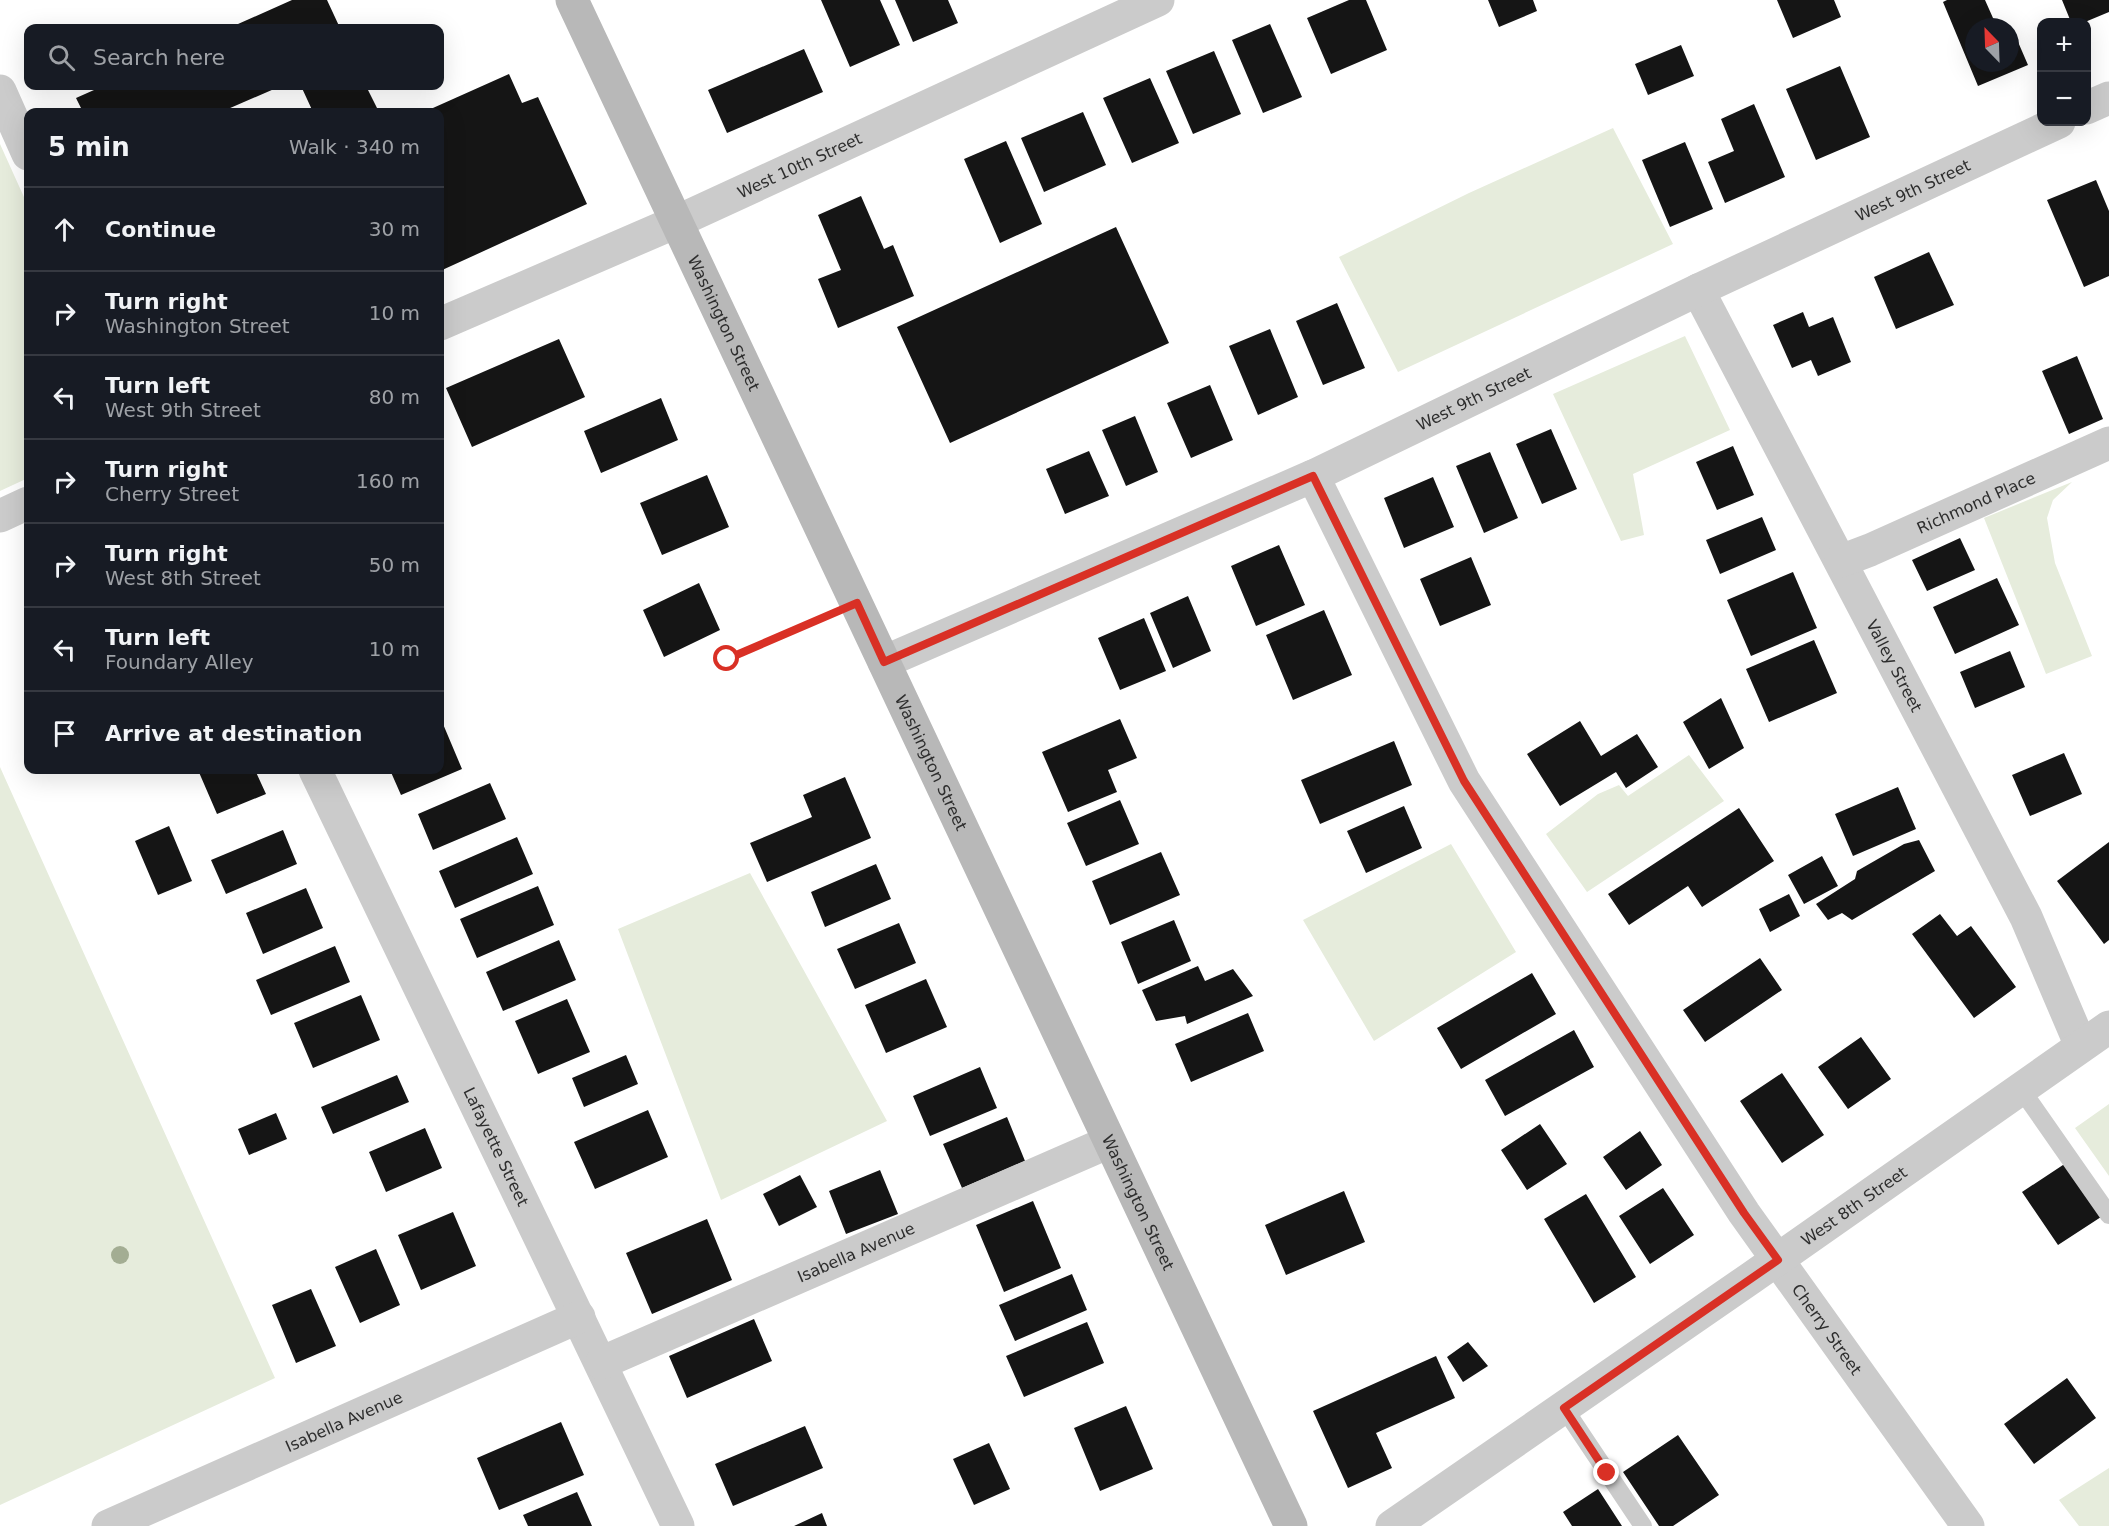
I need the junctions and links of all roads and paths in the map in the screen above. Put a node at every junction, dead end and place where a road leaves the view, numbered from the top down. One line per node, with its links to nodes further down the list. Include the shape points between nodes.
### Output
1 (572, 0): 8 (main road, Washington Street)
2 (1158, 0): 8 (street, West 10th Street)
3 (0, 91): 7 (street)
4 (2109, 98): 5 (street)
5 (2091, 106)
6 (2050, 126): 9 (street, West 9th Street)
7 (24, 145)
8 (676, 222): 10 (street, West 10th Street); 16 (main road, Washington Street)
9 (1698, 290): 12 (street, West 9th Street); 15 (street, Valley Street)
10 (444, 322)
11 (2109, 443): 15 (street, Richmond Place)
12 (1313, 476): 18 (street, West 9th Street); 25 (street, Cherry Street, via 1464,781)
13 (24, 505): 14 (street)
14 (0, 516)
15 (1841, 561): 21 (street, Valley Street, via 2026,917)
16 (857, 603): 17 (path); 18 (main road, Washington Street)
17 (727, 659)
18 (884, 662): 23 (main road, Washington Street)
19 (317, 774): 26 (street, Lafayette Street)
20 (2109, 1027): 21 (street, West 8th Street)
21 (2081, 1046): 22 (street, West 8th Street)
22 (2021, 1089): 24 (lane); 25 (street, West 8th Street)
23 (1109, 1142): 27 (street, Isabella Avenue); 31 (main road, Washington Street)
24 (2109, 1215)
25 (1778, 1260): 28 (street, West 8th Street); 34 (street, Cherry Street)
26 (579, 1317): 27 (street, Lafayette Street); 29 (street, Isabella Avenue)
27 (601, 1363): 30 (street, Lafayette Street)
28 (1564, 1408): 32 (street, West 8th Street); 33 (lane)
29 (108, 1526)
30 (678, 1526)
31 (1292, 1526)
32 (1392, 1526)
33 (1642, 1526)
34 (1968, 1526)

